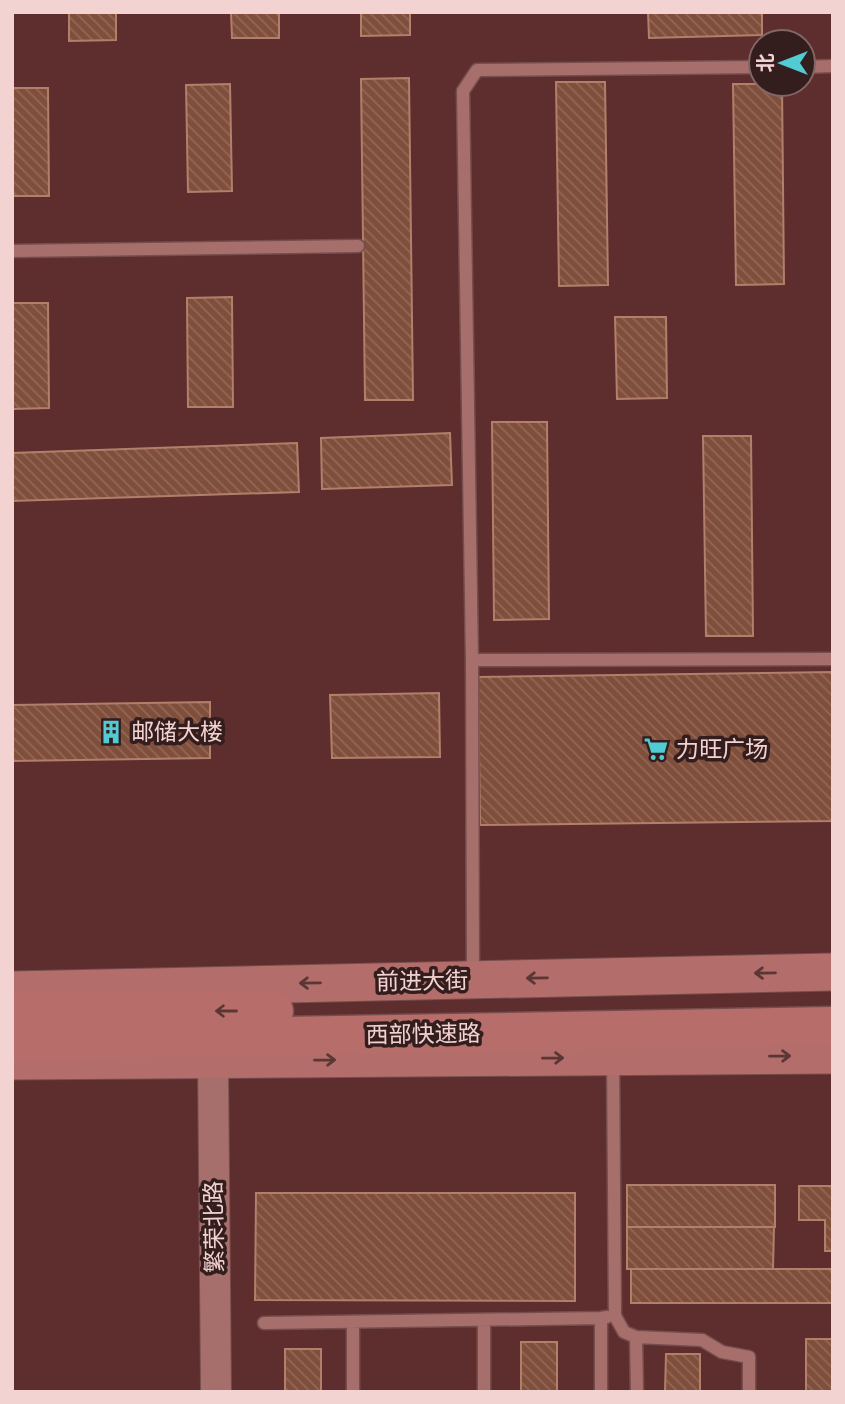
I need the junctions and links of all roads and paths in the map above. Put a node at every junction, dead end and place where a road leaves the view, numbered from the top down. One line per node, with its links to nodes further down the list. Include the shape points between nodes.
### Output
1 (747, 67): 5 (lane, via 477,70 463,91)
2 (358, 246): 3 (lane)
3 (12, 251)
4 (833, 659): 5 (lane)
5 (472, 660): 7 (lane)
6 (833, 972): 7 (main road, 前进大街, one-way to 7)
7 (473, 980): 8 (main road, 前进大街, one-way to 8)
8 (12, 990)
9 (833, 1006): 10 (highway, 西部快速路, one-way to 10, via 629,1013)
10 (12, 1010)
11 (833, 1026): 12 (highway, 西部快速路)
12 (12, 1041)
13 (833, 1055): 14 (main road, one-way to 13)
14 (613, 1057): 16 (main road, one-way to 14); 17 (lane)
15 (12, 1061): 16 (main road)
16 (213, 1062): 23 (street, 繁荣北路)
17 (615, 1315): 18 (lane); 22 (lane, via 624,1332)
18 (601, 1318): 19 (lane); 26 (lane)
19 (484, 1320): 21 (lane); 25 (lane)
20 (264, 1322): 21 (lane)
21 (353, 1322): 24 (lane)
22 (636, 1337): 27 (lane); 28 (lane, via 702,1340 722,1352 749,1357)
23 (216, 1392)
24 (353, 1392)
25 (484, 1392)
26 (601, 1392)
27 (637, 1392)
28 (749, 1392)

